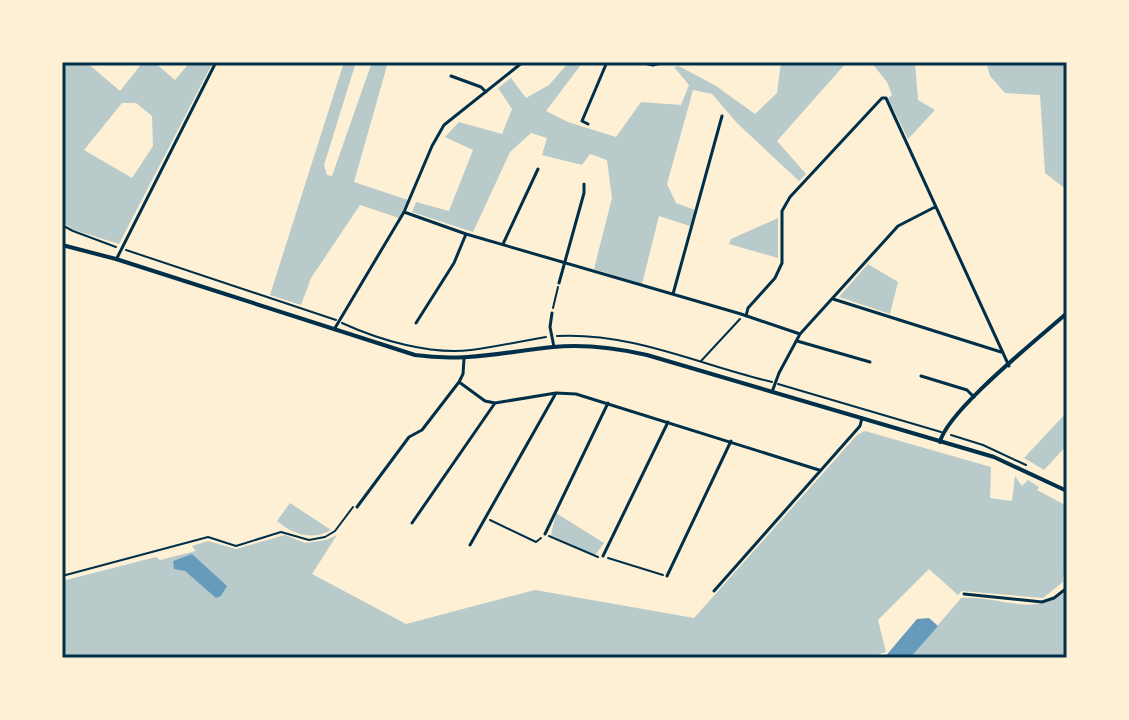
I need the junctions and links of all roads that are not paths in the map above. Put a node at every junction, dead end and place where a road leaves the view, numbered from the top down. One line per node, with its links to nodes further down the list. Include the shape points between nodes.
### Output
1 (216, 62): 17 (street)
2 (523, 62): 7 (street)
3 (607, 62): 9 (street, via 582,121)
4 (639, 62): 5 (street)
5 (666, 62)
6 (451, 76): 7 (street)
7 (486, 92): 13 (street, via 444,125)
8 (722, 116): 20 (street)
9 (588, 124)
10 (538, 169): 15 (street)
11 (584, 184): 18 (street)
12 (935, 207): 21 (street, via 898,226); 24 (street, via 882,98 790,197 782,211 782,263); 30 (street)
13 (404, 212): 14 (street); 26 (street)
14 (466, 234): 15 (street); 25 (street)
15 (503, 244): 18 (street)
16 (62, 245): 17 (street)
17 (116, 259): 26 (street)
18 (564, 262): 19 (street); 20 (street)
19 (559, 283)
20 (673, 294): 24 (street)
21 (833, 299): 27 (street); 30 (street)
22 (552, 313): 29 (street)
23 (1067, 313): 33 (street)
24 (744, 315): 27 (street)
25 (416, 323)
26 (335, 330): 31 (street, via 415,355)
27 (800, 334): 28 (street)
28 (797, 341): 32 (street); 36 (street)
29 (554, 347): 31 (street); 36 (street, via 609,348)
30 (1001, 352): 33 (street)
31 (464, 359): 35 (street)
32 (870, 362)
33 (1009, 366): 38 (street)
34 (921, 376): 38 (street)
35 (459, 382): 39 (street); 47 (street)
36 (772, 392): 41 (street)
37 (556, 393): 39 (street); 40 (street); 50 (street)
38 (974, 397): 44 (street, via 957,412)
39 (495, 403): 48 (street)
40 (608, 403): 42 (street); 49 (street)
41 (862, 418): 44 (street); 45 (street)
42 (668, 422): 43 (street); 51 (street)
43 (731, 441): 45 (street); 52 (street)
44 (940, 442): 46 (street, via 1013,465)
45 (819, 470): 54 (street)
46 (1067, 491)
47 (357, 507)
48 (412, 523)
49 (545, 534)
50 (470, 545)
51 (603, 556)
52 (667, 576)
53 (1067, 588): 55 (street, via 1042,602)
54 (714, 591)
55 (964, 594)

